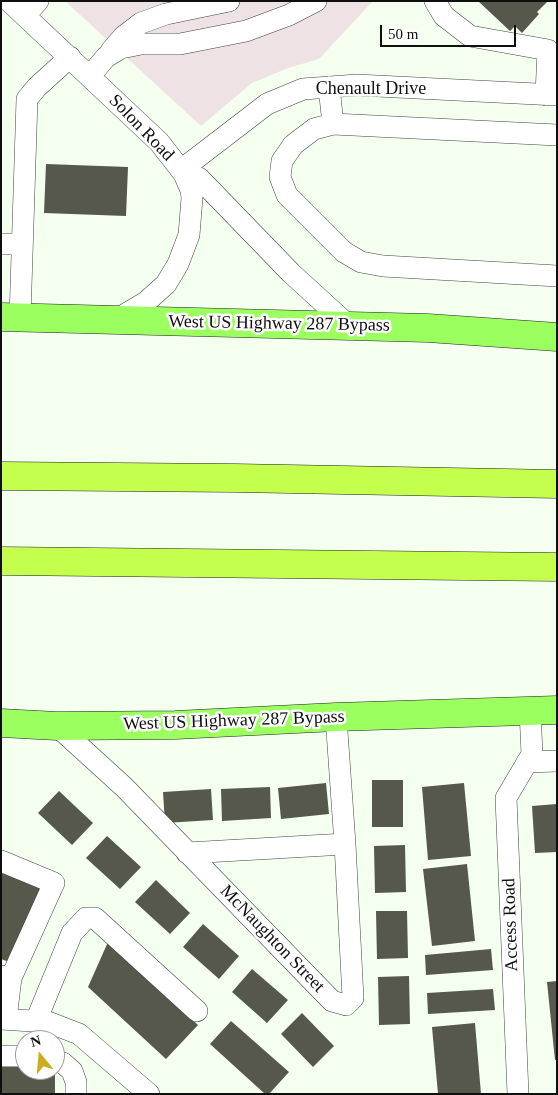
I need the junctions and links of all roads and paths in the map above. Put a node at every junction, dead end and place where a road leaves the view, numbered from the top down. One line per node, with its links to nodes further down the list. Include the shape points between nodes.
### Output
1 (9, 1): 5 (street, Solon Road)
2 (229, 1): 8 (street, via 174,12 140,23)
3 (316, 1): 8 (street, via 246,31 180,44 141,44 121,48)
4 (435, 1): 6 (street, via 444,16 470,36)
5 (32, 8): 7 (street, Solon Road)
6 (552, 48): 11 (street)
7 (70, 57): 9 (street, Solon Road); 15 (street, via 26,99)
8 (106, 57): 9 (street)
9 (90, 76): 14 (street, Solon Road, via 159,142)
10 (330, 87): 11 (street, Chenault Drive, via 357,85); 12 (street); 14 (street, Chenault Drive, via 303,89 267,104)
11 (551, 95)
12 (333, 124): 13 (street); 16 (street, via 314,129 293,145 282,161 280,177 287,194 344,252 361,262 383,266)
13 (557, 135)
14 (180, 170): 18 (street, Solon Road, via 192,198 188,235 178,264 166,284 146,302); 19 (street, via 199,178 291,273)
15 (11, 244): 17 (street)
16 (557, 276)
17 (11, 318): 18 (main road, West US Highway 287 Bypass)
18 (114, 321): 19 (main road, West US Highway 287 Bypass)
19 (349, 326): 20 (main road, West US Highway 287 Bypass)
20 (557, 336)
21 (1, 476): 22 (highway)
22 (557, 484)
23 (1, 561): 24 (highway)
24 (557, 567)
25 (557, 710): 26 (main road, West US Highway 287 Bypass)
26 (530, 711): 27 (main road, West US Highway 287 Bypass); 30 (street, Access Road, via 532,754)
27 (336, 717): 29 (main road, West US Highway 287 Bypass, via 175,725); 32 (street, McNaughton Street)
28 (1, 723): 29 (main road, West US Highway 287 Bypass)
29 (57, 726): 33 (street, McNaughton Street, via 124,786)
30 (527, 762): 31 (street); 44 (street, Access Road, via 506,798)
31 (557, 762)
32 (345, 844): 33 (street); 33 (street, McNaughton Street, via 353,998 346,1005 332,1001)
33 (188, 853)
34 (1, 861): 35 (street, via 54,883)
35 (6, 977): 37 (street)
36 (196, 1010): 38 (street, via 95,918 86,918 72,933)
37 (4, 1019): 38 (street)
38 (36, 1021): 43 (street, via 48,1022 79,1034)
39 (1, 1056): 40 (street)
40 (15, 1056)
41 (65, 1065): 42 (street, via 72,1071)
42 (76, 1094)
43 (149, 1094)
44 (518, 1094)

